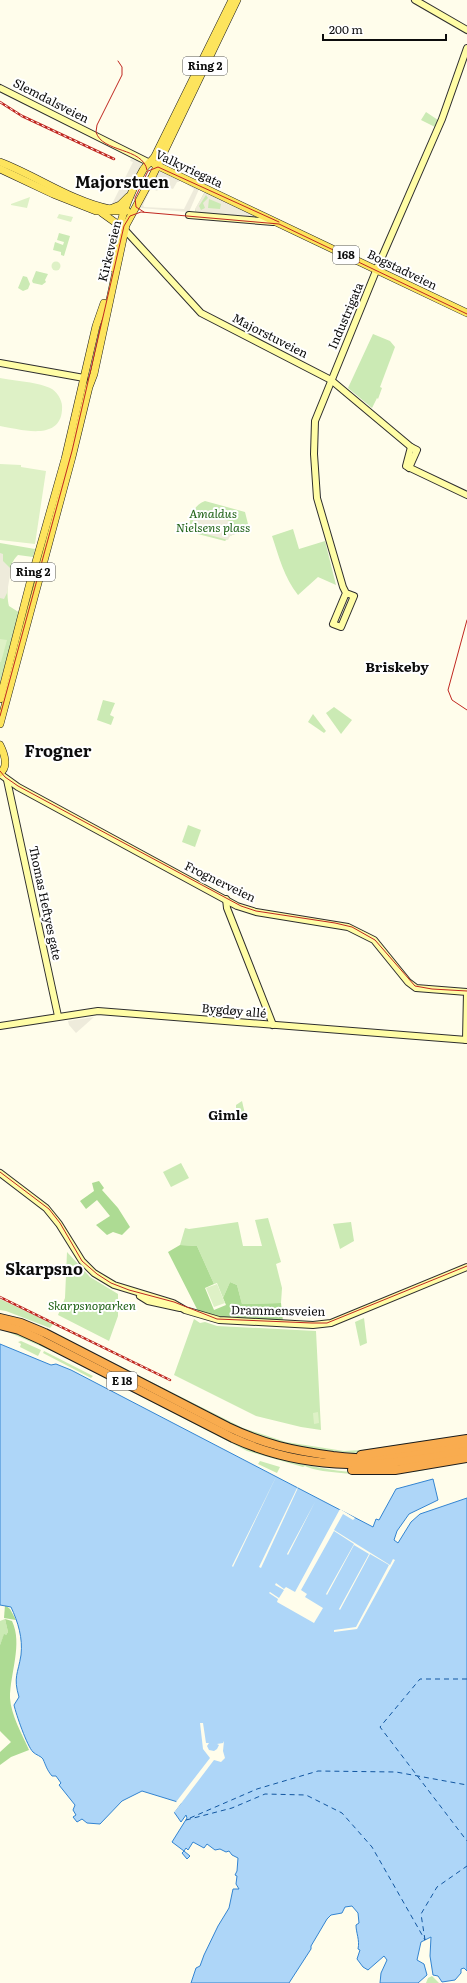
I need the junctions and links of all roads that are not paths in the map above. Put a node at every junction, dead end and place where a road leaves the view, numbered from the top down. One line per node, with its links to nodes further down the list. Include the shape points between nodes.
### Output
1 (232, 0): 9 (main road, Kirkeveien / Ring 2, via 155,156)
2 (237, 0): 9 (main road, Kirkeveien / Ring 2)
3 (415, 0): 4 (street)
4 (466, 30)
5 (467, 48): 19 (street, Industrigata, via 444,116)
6 (0, 88): 7 (street, Slemdalsveien)
7 (92, 135): 9 (street, Valkyriegata)
8 (0, 162): 12 (main road, via 55,188)
9 (154, 164): 11 (main road, Kirkeveien / Ring 2, via 144,169); 14 (main road, Kirkeveien / Ring 2); 17 (main road, Valkyriegata / 168)
10 (0, 170): 15 (main road)
11 (131, 193): 12 (main road); 13 (main road, Ring 2)
12 (113, 210): 13 (main road); 15 (main road)
13 (124, 211): 14 (main road); 18 (main road, Kirkeveien / Ring 2)
14 (134, 211): 18 (main road, Kirkeveien / Ring 2)
15 (100, 212): 18 (main road, Majorstuveien)
16 (189, 215): 17 (street, Bogstadveien)
17 (276, 222): 19 (main road, Bogstadveien / 168)
18 (122, 227): 22 (main road, Kirkeveien / Ring 2); 23 (street, Majorstuveien, via 201,313); 27 (main road, Kirkeveien / Ring 2, via 94,374)
19 (377, 270): 20 (main road, Bogstadveien / 168); 23 (street, Industrigata)
20 (467, 313)
21 (0, 363): 22 (street)
22 (84, 378): 26 (main road, Ring 2, via 65,459)
23 (331, 380): 24 (street, Majorstuveien, via 414,448 406,466); 25 (street, Industrigata, via 315,421 316,492)
24 (467, 495)
25 (346, 593): 25 (street, via 354,596 341,627 333,624)
26 (0, 699)
27 (0, 724)
28 (0, 744): 29 (main road, via 4,755)
29 (1, 772): 30 (street)
30 (9, 782): 31 (street, Frognerveien); 33 (street, Thomas Heftyes gate)
31 (226, 900): 32 (street, Frognerveien, via 250,910 348,926 376,942 408,982 416,988); 34 (street)
32 (467, 992): 36 (street)
33 (58, 1016): 34 (street, Bygdøy allé, via 98,1011); 35 (street, Bygdøy allé)
34 (273, 1025): 36 (street, Bygdøy allé)
35 (0, 1026)
36 (466, 1040)
37 (0, 1173): 38 (street, Drammensveien, via 51,1213 77,1256 87,1268 107,1282 148,1301 219,1320 326,1324 336,1322)
38 (465, 1270)
39 (0, 1318): 41 (highway, E 18, via 45,1333 252,1438 279,1448 350,1458 387,1458)
40 (0, 1325): 41 (highway, E 18, via 41,1340 242,1442 278,1455 315,1461 331,1468 381,1471 419,1467)
41 (466, 1448)

